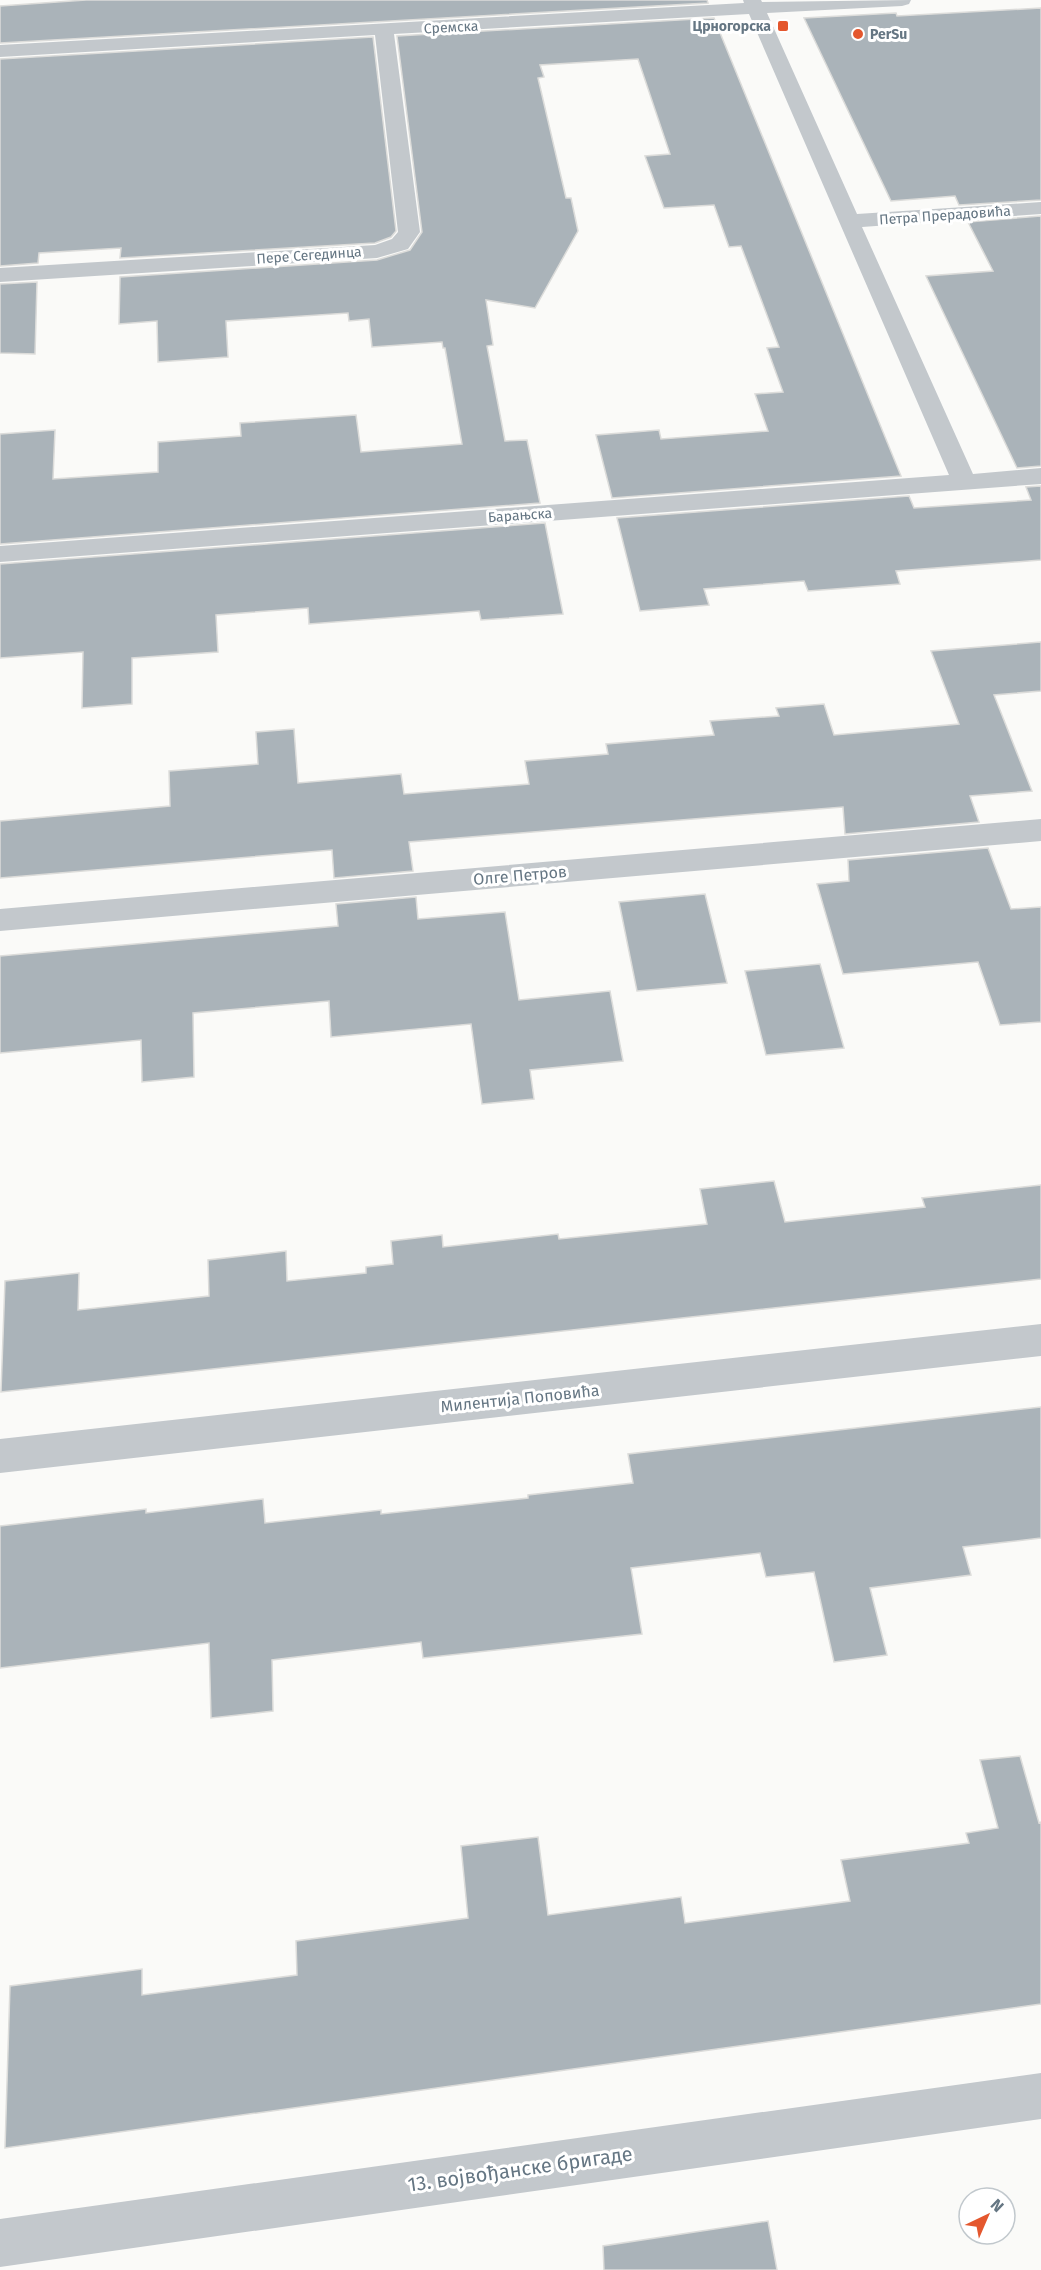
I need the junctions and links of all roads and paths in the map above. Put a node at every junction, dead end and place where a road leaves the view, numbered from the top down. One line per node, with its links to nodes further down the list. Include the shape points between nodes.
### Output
1 (902, 0): 2 (street, Сремска)
2 (754, 4): 3 (street, Сремска); 6 (street)
3 (384, 30): 4 (street, Сремска); 7 (street, Пере Сегединца, via 409,232 400,243 377,251)
4 (0, 51)
5 (1041, 208): 6 (street, Петра Прерадовића)
6 (850, 221): 9 (street)
7 (0, 275)
8 (1041, 476): 9 (street, Барањска)
9 (964, 482): 10 (street, Барањска)
10 (0, 554)
11 (1041, 830): 12 (street, Олге Петров)
12 (0, 920)
13 (1041, 1340): 14 (street, Милентија Поповића)
14 (0, 1456)
15 (1041, 2096): 16 (street, 13. војвођанске бригаде)
16 (0, 2243)

